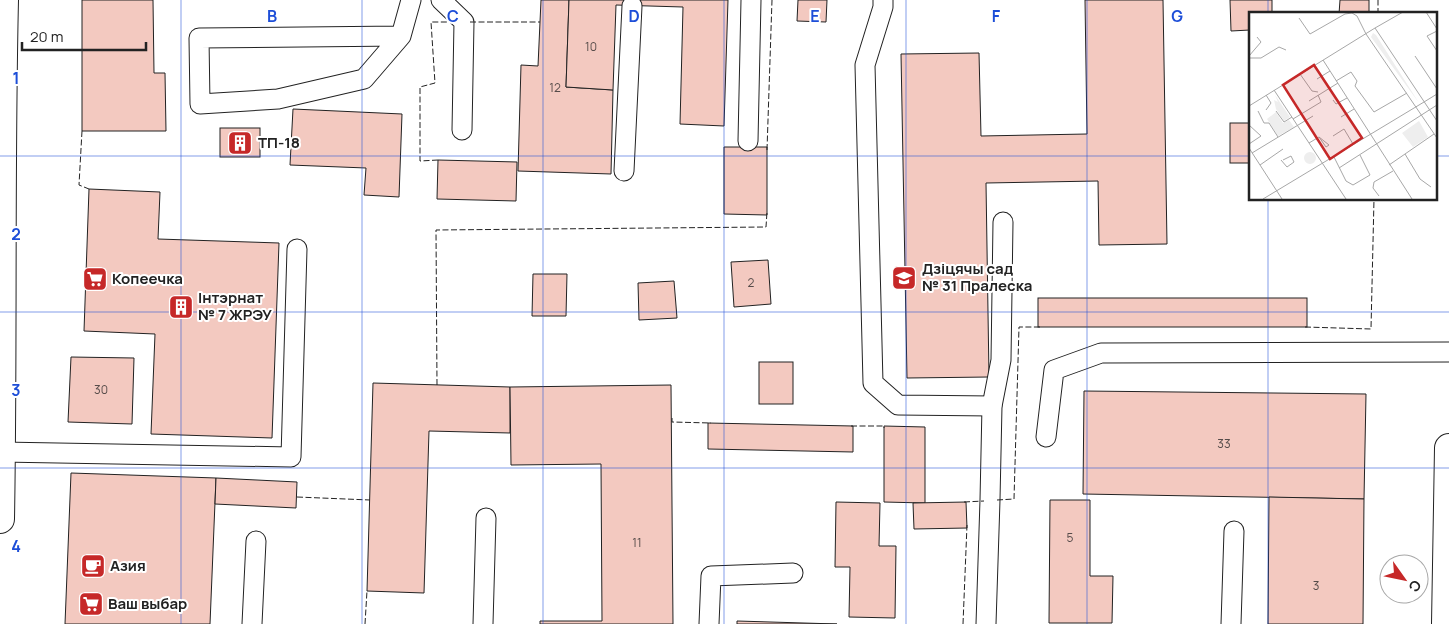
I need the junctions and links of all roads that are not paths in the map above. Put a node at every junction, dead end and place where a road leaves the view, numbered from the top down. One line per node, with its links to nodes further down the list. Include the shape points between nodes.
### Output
1 (4, 0): 8 (main road)
2 (411, 0): 7 (lane)
3 (441, 0): 9 (lane, via 464,22)
4 (751, 0): 10 (lane)
5 (883, 0): 15 (lane, via 865,66 873,383 898,405)
6 (632, 6): 11 (lane)
7 (401, 36): 7 (lane, via 199,38 200,104 278,99 364,79)
8 (1, 66): 18 (main road)
9 (462, 130)
10 (748, 141)
11 (624, 171)
12 (1003, 222): 15 (lane, via 1001,360)
13 (297, 249): 18 (lane, via 291,457)
14 (1449, 352): 16 (lane, via 1101,353 1054,370)
15 (992, 406): 27 (lane)
16 (1046, 437)
17 (1449, 448): 29 (main road)
18 (1, 452): 20 (main road)
19 (486, 518): 25 (lane)
20 (0, 519)
21 (1234, 531): 28 (lane)
22 (256, 541): 24 (lane)
23 (793, 573): 26 (lane, via 712,576)
24 (252, 624)
25 (483, 624)
26 (709, 624)
27 (986, 624)
28 (1231, 624)
29 (1446, 624)

